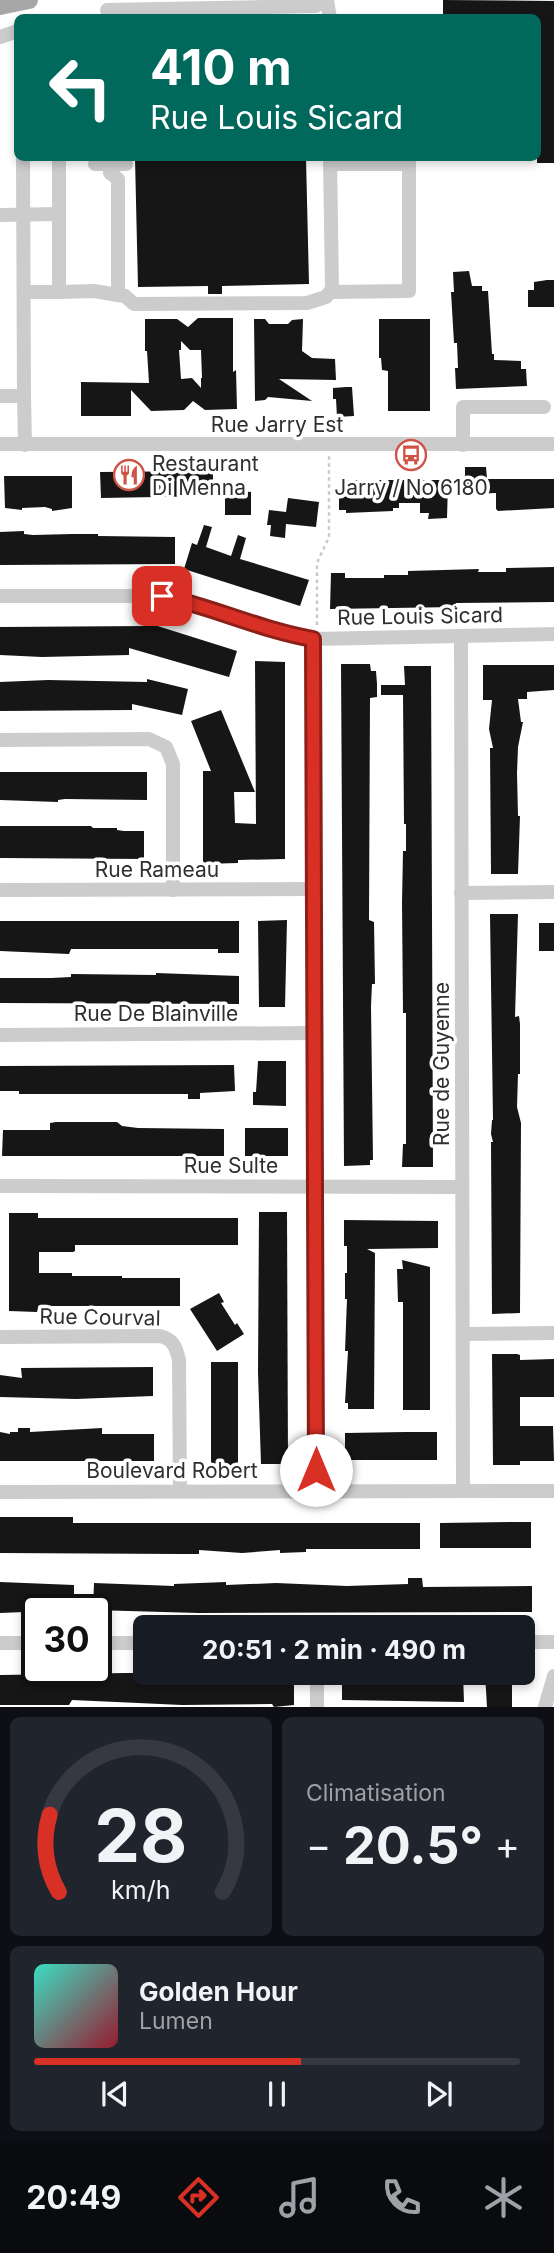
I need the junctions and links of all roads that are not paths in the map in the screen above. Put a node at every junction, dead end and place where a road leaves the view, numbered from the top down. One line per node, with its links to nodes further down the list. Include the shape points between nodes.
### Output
1 (29, 0): 3 (main road)
2 (327, 0): 4 (street, via 315,6)
3 (0, 6)
4 (107, 9)
5 (23, 161): 12 (street)
6 (58, 161): 10 (street)
7 (330, 161): 15 (street)
8 (409, 161): 15 (street, via 409,291)
9 (110, 162): 16 (street, via 110,173 118,179)
10 (59, 214): 12 (street); 14 (street)
11 (0, 215): 12 (street)
12 (24, 215): 13 (street)
13 (24, 292): 14 (street); 18 (street)
14 (59, 292): 16 (street)
15 (331, 292): 16 (street, via 317,302 279,303 134,304)
16 (118, 295)
17 (0, 396): 18 (street)
18 (24, 396): 22 (street)
19 (544, 407): 23 (street, via 463,407)
20 (0, 444): 22 (street, Rue Jarry Est)
21 (554, 444): 23 (street, Rue Jarry Est)
22 (25, 445): 23 (street, Rue Jarry Est)
23 (463, 445)
24 (0, 596): 27 (street, Rue Louis Sicard, via 162,596)
25 (554, 634): 26 (street, Rue Louis Sicard)
26 (461, 636): 27 (street, Rue Louis Sicard); 33 (street, Rue de Guyenne)
27 (315, 639): 29 (street)
28 (0, 740): 31 (street, via 149,739 166,747 173,764)
29 (314, 889): 31 (street, Rue Rameau); 34 (street)
30 (0, 890): 31 (street, Rue Rameau)
31 (173, 890)
32 (554, 892): 33 (street)
33 (461, 893): 38 (street, Rue de Guyenne)
34 (313, 1033): 35 (street, Rue De Blainville); 37 (street)
35 (0, 1035)
36 (0, 1186): 37 (street, Rue Sulte)
37 (315, 1186): 38 (street, Rue Sulte); 42 (street)
38 (462, 1187): 40 (street, Rue de Guyenne)
39 (554, 1333): 40 (street)
40 (463, 1334): 46 (street, Rue de Guyenne)
41 (0, 1337): 45 (street, Rue Courval, via 169,1338 179,1360)
42 (315, 1491): 45 (street, Boulevard Robert); 46 (street, Boulevard Robert)
43 (554, 1491): 46 (street, Boulevard Robert)
44 (0, 1492): 45 (street, Boulevard Robert)
45 (180, 1492)
46 (463, 1492)
47 (535, 1642): 48 (street)
48 (554, 1642)
49 (0, 1643): 50 (street)
50 (21, 1643)
51 (112, 1643): 52 (street)
52 (133, 1643)
53 (554, 1676): 56 (street)
54 (317, 1685): 55 (street)
55 (317, 1707)
56 (545, 1707)

